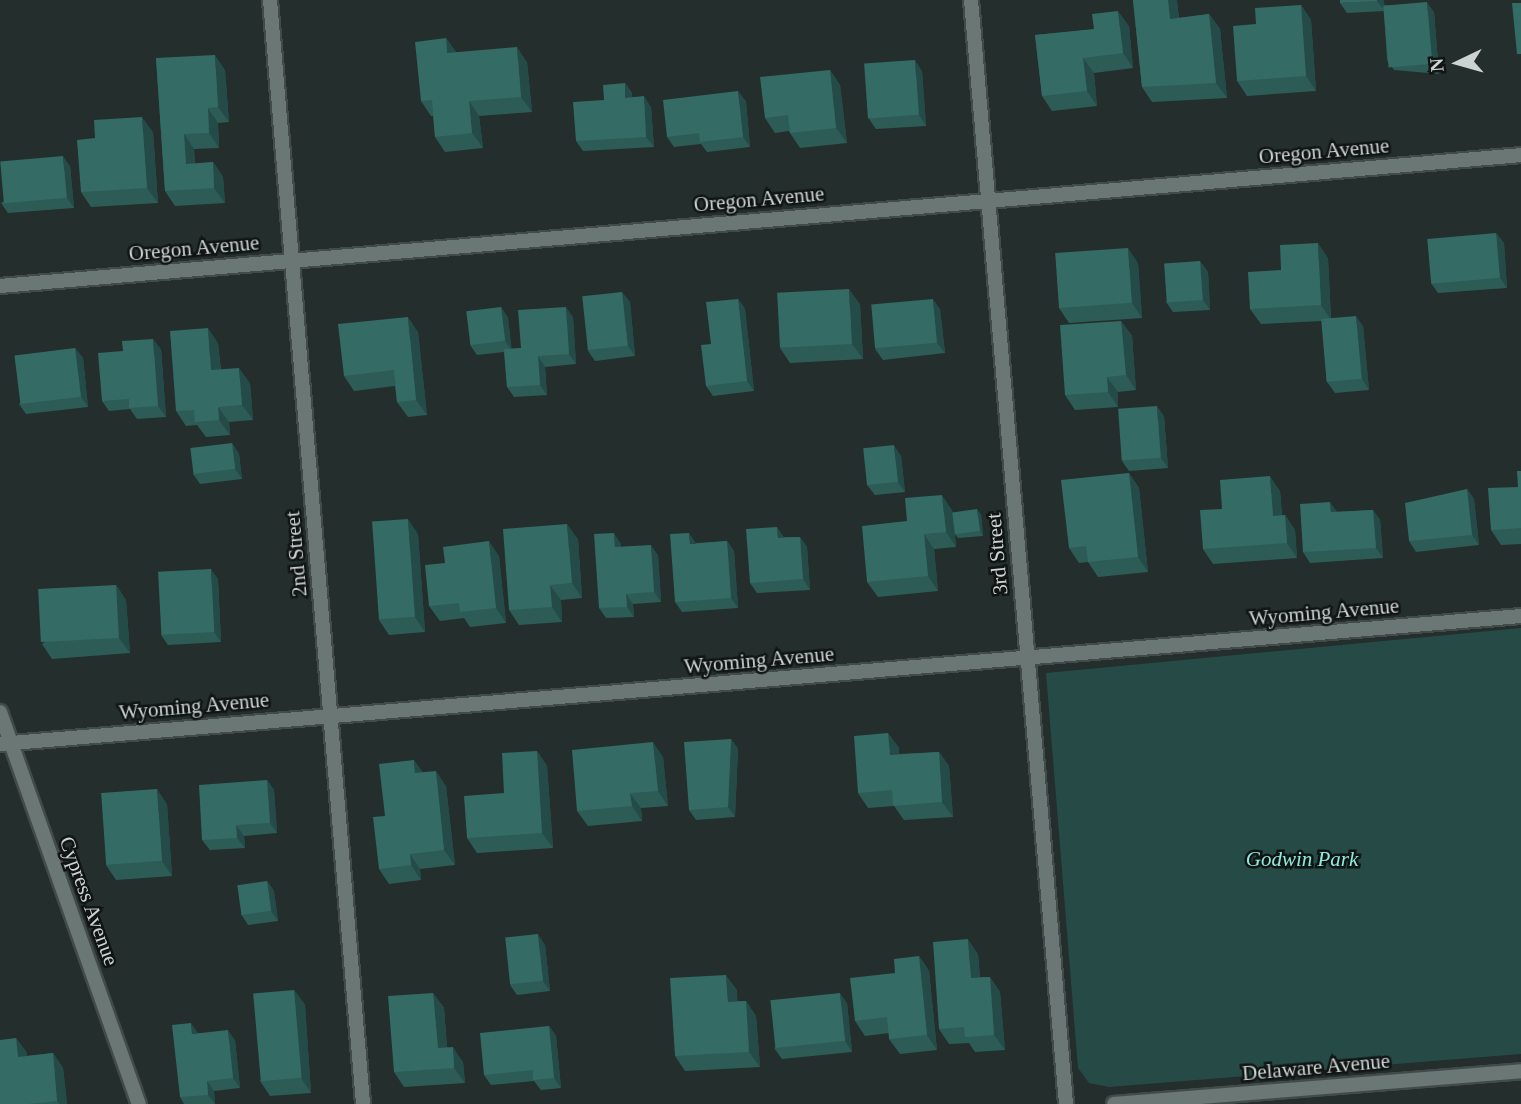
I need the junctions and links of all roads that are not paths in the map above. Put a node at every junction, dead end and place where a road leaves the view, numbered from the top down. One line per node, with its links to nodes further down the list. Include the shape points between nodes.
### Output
1 (270, 0): 5 (street, 2nd Street)
2 (971, 0): 4 (street, 3rd Street)
3 (1521, 155): 4 (street, Oregon Avenue)
4 (987, 201): 5 (street, Oregon Avenue); 8 (street, 3rd Street)
5 (292, 260): 6 (street, Oregon Avenue); 10 (street, 2nd Street)
6 (0, 286)
7 (1521, 616): 8 (street, Wyoming Avenue)
8 (1027, 659): 10 (street, Wyoming Avenue); 15 (street, 3rd Street)
9 (0, 712): 11 (street, Cypress Avenue)
10 (331, 716): 11 (street, Wyoming Avenue); 14 (street, 2nd Street)
11 (6, 744): 13 (street, Cypress Avenue)
12 (1521, 1071): 16 (street, Delaware Avenue)
13 (139, 1104)
14 (363, 1104)
15 (1066, 1104)
16 (1114, 1104)

